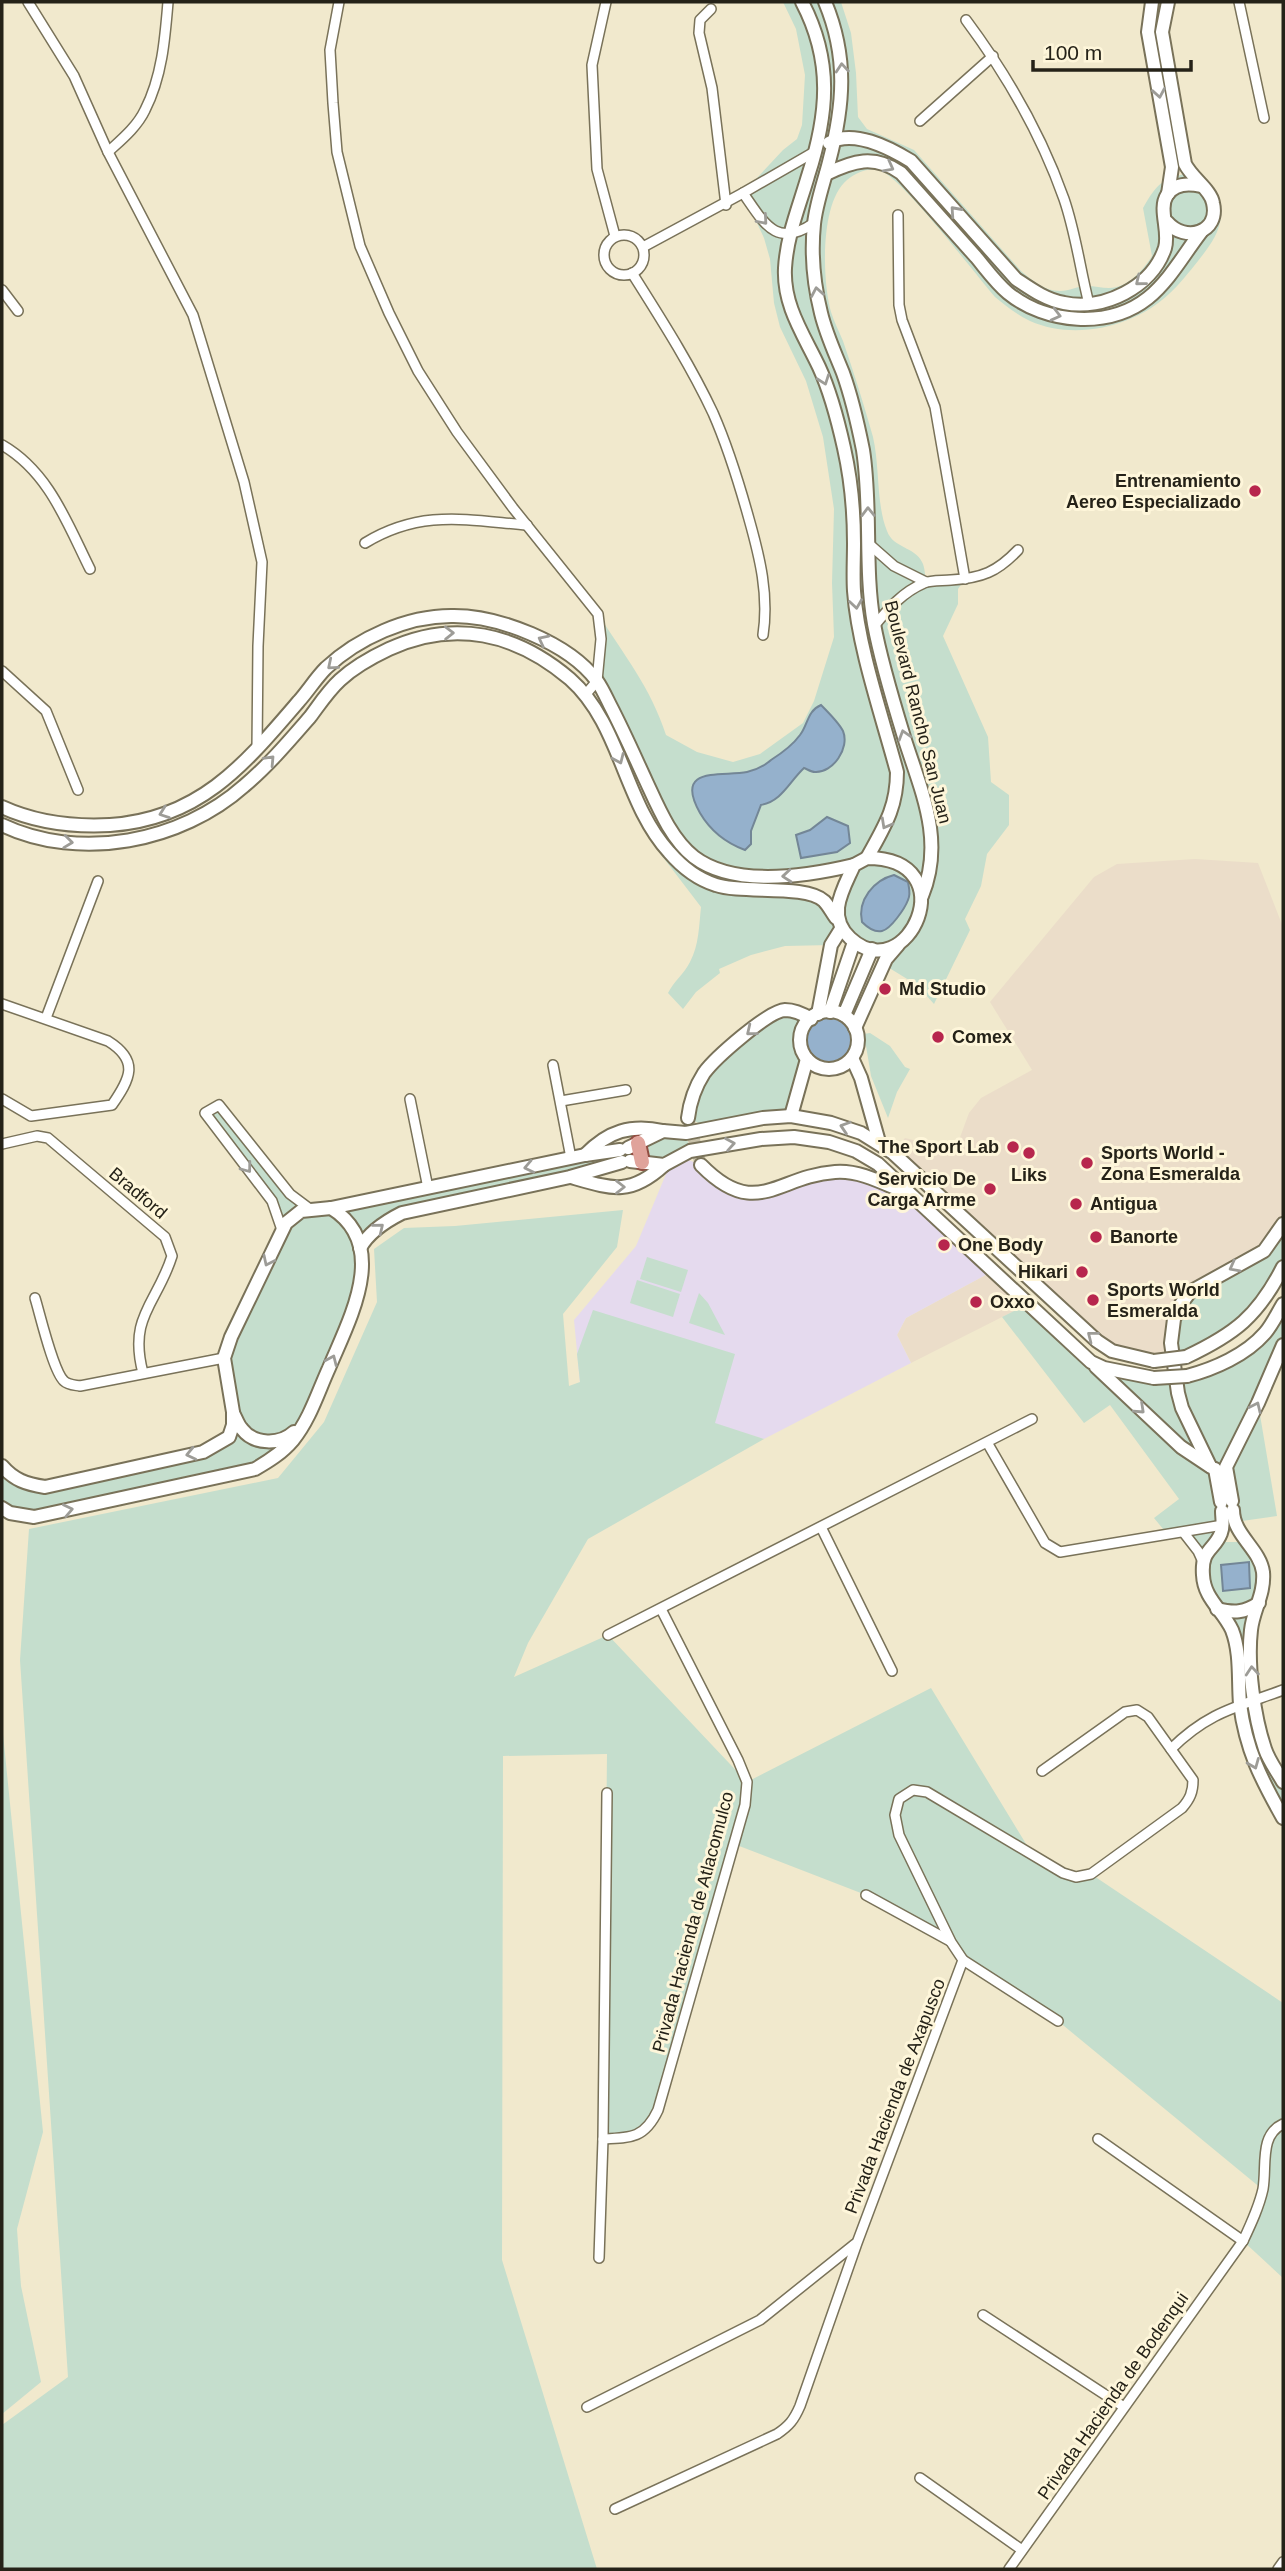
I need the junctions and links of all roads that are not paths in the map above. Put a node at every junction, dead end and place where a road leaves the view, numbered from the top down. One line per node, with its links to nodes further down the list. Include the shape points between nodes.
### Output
1 (28, 2): 18 (street, via 74,76)
2 (168, 2): 18 (street, via 164,52 145,111)
3 (339, 2): 37 (street, via 330,50 332,103 337,152 360,246 418,371)
4 (606, 2): 30 (street, via 592,65 597,169)
5 (802, 2): 17 (street, Boulevard Rancho San Juan, via 812,22 825,83)
6 (825, 2): 15 (street, Boulevard Rancho San Juan, one-way to 6, via 843,80 839,45)
7 (1152, 2): 23 (street, one-way to 23, via 1148,32 1172,167)
8 (1168, 2): 21 (street, via 1162,32 1185,164)
9 (1239, 2): 13 (street)
10 (711, 9): 24 (street, via 700,20 699,33 712,89)
11 (966, 20): 12 (street)
12 (993, 56): 14 (street); 34 (street, via 1025,110 1064,199)
13 (1264, 118)
14 (920, 121)
15 (835, 140): 16 (street, via 855,136); 17 (street); 20 (street, Boulevard Rancho San Juan)
16 (866, 140): 19 (street); 34 (street, one-way to 16, via 1064,303 1038,294 1017,279 911,161)
17 (816, 151): 22 (street); 29 (street, Boulevard Rancho San Juan)
18 (108, 152): 49 (street, via 192,315 244,482 262,562)
19 (862, 160): 20 (street); 28 (street, one-way to 28, via 877,161 901,173 1008,293 1031,308 1062,318 1119,314 1146,300)
20 (826, 174): 27 (street, Boulevard Rancho San Juan)
21 (1201, 187): 23 (street, via 1189,183); 28 (street, via 1209,194 1214,214)
22 (743, 193): 24 (street); 29 (street, one-way to 29, via 763,222 776,233)
23 (1168, 194): 26 (street, via 1164,203)
24 (726, 205): 31 (street)
25 (898, 215): 42 (street, via 899,305 935,407)
26 (1167, 222): 28 (street, via 1182,234); 34 (street, one-way to 34, via 1166,244 1158,264 1141,283 1115,298)
27 (814, 223): 29 (street); 39 (street, Boulevard Rancho San Juan, one-way to 27, via 863,449 844,375 821,315 813,257)
28 (1201, 232)
29 (789, 235): 53 (street, Boulevard Rancho San Juan, one-way to 53, via 788,298 820,369 845,450 859,629 897,772 892,813)
30 (615, 236): 31 (street, via 626,234); 32 (street, via 606,245 609,269 620,275)
31 (643, 247): 32 (street, via 643,262)
32 (632, 273): 45 (street, via 682,352 739,481 765,592)
33 (2, 290): 35 (street)
34 (1089, 304)
35 (19, 311)
36 (2, 445): 41 (street, via 37,473 53,495)
37 (527, 526): 38 (street, via 421,520); 47 (street, via 598,614)
38 (365, 543)
39 (869, 544): 43 (street, via 894,566); 44 (street, Boulevard Rancho San Juan)
40 (1018, 550): 42 (street, via 1004,566)
41 (90, 569)
42 (965, 579): 43 (street)
43 (926, 582): 44 (street, via 895,601)
44 (874, 625): 56 (street, Boulevard Rancho San Juan, one-way to 44, via 930,876 932,850 928,817)
45 (763, 635)
46 (2, 671): 50 (street, via 46,711)
47 (597, 681): 48 (street); 49 (street, one-way to 49, via 551,643 522,630 489,619 451,615 419,619 385,631 326,668); 54 (street, one-way to 47, via 768,878 724,870 694,857 657,806)
48 (586, 694): 52 (street, one-way to 48, via 76,844 104,844 175,828 211,811 245,786 340,680 370,658 433,634 470,633 522,647 547,660); 57 (street, one-way to 57, via 648,822 685,869 716,886 808,892 823,900)
49 (257, 749): 51 (street, one-way to 51, via 222,783 158,817 85,827 47,823)
50 (78, 790)
51 (2, 807)
52 (4, 828)
53 (867, 858): 54 (street); 56 (street, via 896,861 918,881)
54 (854, 865): 57 (street, via 838,904)
55 (98, 881): 64 (street)
56 (922, 896): 58 (street, Boulevard Rancho San Juan, via 916,923)
57 (839, 924): 59 (street); 62 (street, via 831,945)
58 (900, 944): 60 (street); 65 (street, Boulevard Rancho San Juan, via 886,959)
59 (853, 946): 60 (street); 62 (street, via 838,989)
60 (870, 953): 63 (street)
61 (2, 1004): 64 (street)
62 (820, 1015): 63 (street); 67 (street, via 803,1029 800,1038); 74 (street, one-way to 74, via 783,1010 769,1017 705,1071)
63 (844, 1015): 65 (street)
64 (46, 1018): 70 (street, via 121,1049 129,1062 128,1083 111,1105 32,1116)
65 (855, 1028): 66 (street, via 858,1040)
66 (852, 1058): 67 (street, via 827,1069); 77 (street)
67 (807, 1059): 73 (street)
68 (553, 1065): 72 (street)
69 (626, 1090): 72 (street)
70 (2, 1099)
71 (410, 1099): 86 (street)
72 (561, 1101): 82 (street)
73 (791, 1116): 76 (street); 77 (street, one-way to 73, via 831,1123)
74 (688, 1118)
75 (663, 1131): 76 (street); 80 (street, via 645,1127 619,1130); 81 (street)
76 (686, 1133): 79 (street)
77 (879, 1142): 93 (street, one-way to 77, bridge, via 1246,1322 1213,1345 1186,1357 1154,1361 1112,1350)
78 (2, 1144): 99 (street, Bradford, via 48,1138 165,1237 172,1256 138,1332)
79 (690, 1151): 83 (street); 87 (street, one-way to 87, via 761,1139 829,1142 878,1164)
80 (585, 1155): 81 (street); 82 (street)
81 (628, 1155): 83 (street); 85 (street)
82 (571, 1158): 86 (street, one-way to 86)
83 (664, 1165): 85 (street, one-way to 83, via 600,1186 633,1186)
84 (701, 1165): 87 (street, via 718,1182 738,1191 775,1191 836,1171 858,1174)
85 (570, 1177): 92 (street, one-way to 85, via 380,1226 402,1213)
86 (428, 1188): 88 (street)
87 (910, 1194): 98 (street)
88 (331, 1208): 89 (street); 92 (street, via 346,1217)
89 (310, 1209): 91 (street, via 292,1216); 91 (street, one-way to 91, via 290,1194 219,1105 205,1113 272,1201)
90 (1283, 1224): 105 (street, one-way to 105, via 1264,1251 1190,1292 1174,1319 1171,1343 1182,1408)
91 (282, 1231): 97 (street, one-way to 97)
92 (360, 1248): 102 (street, one-way to 92, via 357,1303 362,1278)
93 (1283, 1267)
94 (35, 1298): 99 (street, via 64,1381 80,1386)
95 (1283, 1304): 98 (street, bridge, via 1265,1333 1237,1355 1203,1372 1154,1378)
96 (1283, 1345): 105 (street, one-way to 96, via 1258,1403)
97 (224, 1358): 99 (street); 100 (street)
98 (1091, 1362): 105 (street, one-way to 105, via 1181,1447)
99 (143, 1373)
100 (233, 1412): 102 (street, via 242,1430 272,1442 287,1438); 104 (street, one-way to 104, via 229,1437 203,1452 45,1487 24,1484)
101 (1032, 1419): 103 (street)
102 (305, 1423): 106 (street, one-way to 102, via 34,1517 255,1469 278,1455)
103 (988, 1444): 108 (street); 109 (street, via 1052,1549 1060,1552)
104 (2, 1466)
105 (1217, 1467): 107 (street)
106 (2, 1508)
107 (1226, 1510): 109 (street); 110 (street); 111 (street)
108 (821, 1527): 114 (street); 117 (street)
109 (1184, 1533): 112 (street)
110 (1215, 1542): 111 (street); 112 (street)
111 (1247, 1542): 113 (street, via 1263,1570)
112 (1203, 1562): 115 (street, via 1207,1594)
113 (1260, 1602): 115 (street, via 1247,1611); 119 (street, one-way to 113, via 1250,1647)
114 (661, 1609): 116 (street); 131 (street, Privada Hacienda de Atlacomulco, via 738,1760 747,1782 745,1805 658,2110 642,2132 627,2138)
115 (1217, 1609): 120 (street, via 1236,1644)
116 (608, 1635)
117 (892, 1671)
118 (1283, 1690): 119 (street)
119 (1255, 1701): 120 (street); 123 (street, via 1265,1749)
120 (1241, 1705): 121 (street, via 1202,1722); 125 (street, one-way to 125, via 1255,1766)
121 (1171, 1749): 122 (street, Privada Hacienda de Axapusco, via 1148,1717 1137,1710 1125,1712); 127 (street, Privada Hacienda de Axapusco, via 1193,1780 1189,1800 1091,1874 1076,1877 927,1792 913,1790 899,1799 895,1815 899,1835)
122 (1042, 1771)
123 (1283, 1782)
124 (607, 1793): 131 (street)
125 (1283, 1818)
126 (866, 1895): 127 (street)
127 (951, 1942): 128 (street, Privada Hacienda de Axapusco)
128 (963, 1960): 129 (street, Privada Hacienda de Axapusco); 134 (street, Privada Hacienda de Axapusco)
129 (1058, 2021)
130 (1283, 2124): 133 (street, Privada Hacienda de Bodenqui, via 1268,2138 1263,2189)
131 (603, 2138): 135 (street)
132 (1098, 2139): 133 (street)
133 (1243, 2241): 138 (street, Privada Hacienda de Bodenqui)
134 (857, 2243): 137 (street, Privada Hacienda de Axapusco, via 760,2320); 140 (street, Privada Hacienda de Axapusco, via 800,2406 788,2427)
135 (599, 2258)
136 (984, 2315): 138 (street, Privada Hacienda de Bodenqui)
137 (587, 2407)
138 (1124, 2407): 141 (street, Privada Hacienda de Bodenqui)
139 (920, 2478): 141 (street)
140 (615, 2509)
141 (1022, 2550): 143 (street, Privada Hacienda de Bodenqui)
142 (1283, 2562): 144 (street)
143 (1009, 2569)
144 (1278, 2569)

